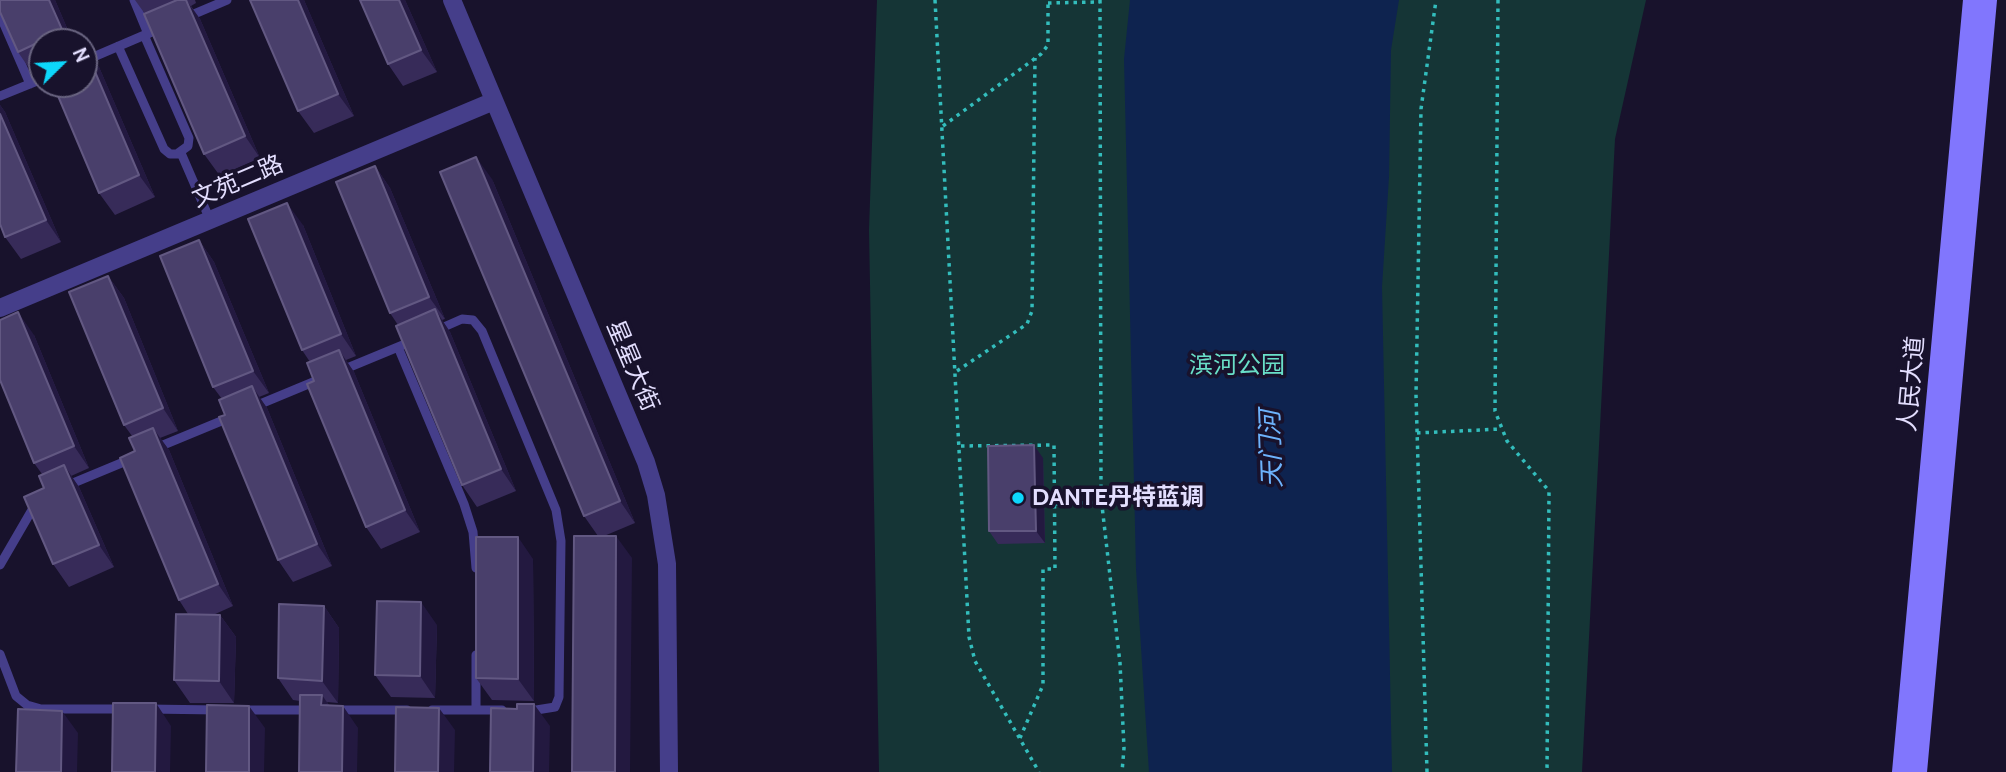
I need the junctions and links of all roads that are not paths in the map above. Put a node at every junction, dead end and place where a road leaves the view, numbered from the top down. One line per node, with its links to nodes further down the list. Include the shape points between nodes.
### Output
1 (134, 0): 9 (lane)
2 (227, 0): 7 (lane)
3 (452, 0): 15 (street, 星星大街)
4 (1972, 0): 32 (main road, 人民大道)
5 (1988, 0): 33 (main road, 人民大道)
6 (0, 15): 12 (lane)
7 (182, 19)
8 (171, 24): 9 (lane)
9 (146, 34): 10 (lane); 16 (lane, via 189,138)
10 (118, 46): 11 (lane); 16 (lane, via 164,149)
11 (98, 55)
12 (28, 79)
13 (28, 85): 14 (lane)
14 (0, 96)
15 (494, 101): 17 (street, 文苑二路); 31 (street, 星星大街, via 656,495 667,564)
16 (181, 153): 17 (lane)
17 (210, 220): 18 (street, 文苑二路)
18 (0, 308)
19 (398, 347): 20 (lane); 23 (lane, via 464,504 473,532); 29 (lane, via 462,319 473,320 482,331 556,510 561,541 559,696 555,707 542,711)
20 (56, 490)
21 (43, 495): 22 (lane)
22 (0, 565)
23 (476, 577)
24 (476, 644): 29 (lane)
25 (0, 654): 26 (lane, via 16,696 41,709)
26 (314, 710)
27 (328, 710): 28 (lane)
28 (396, 710): 29 (lane); 30 (lane)
29 (476, 710)
30 (396, 723)
31 (669, 772)
32 (1901, 772)
33 (1918, 772)

